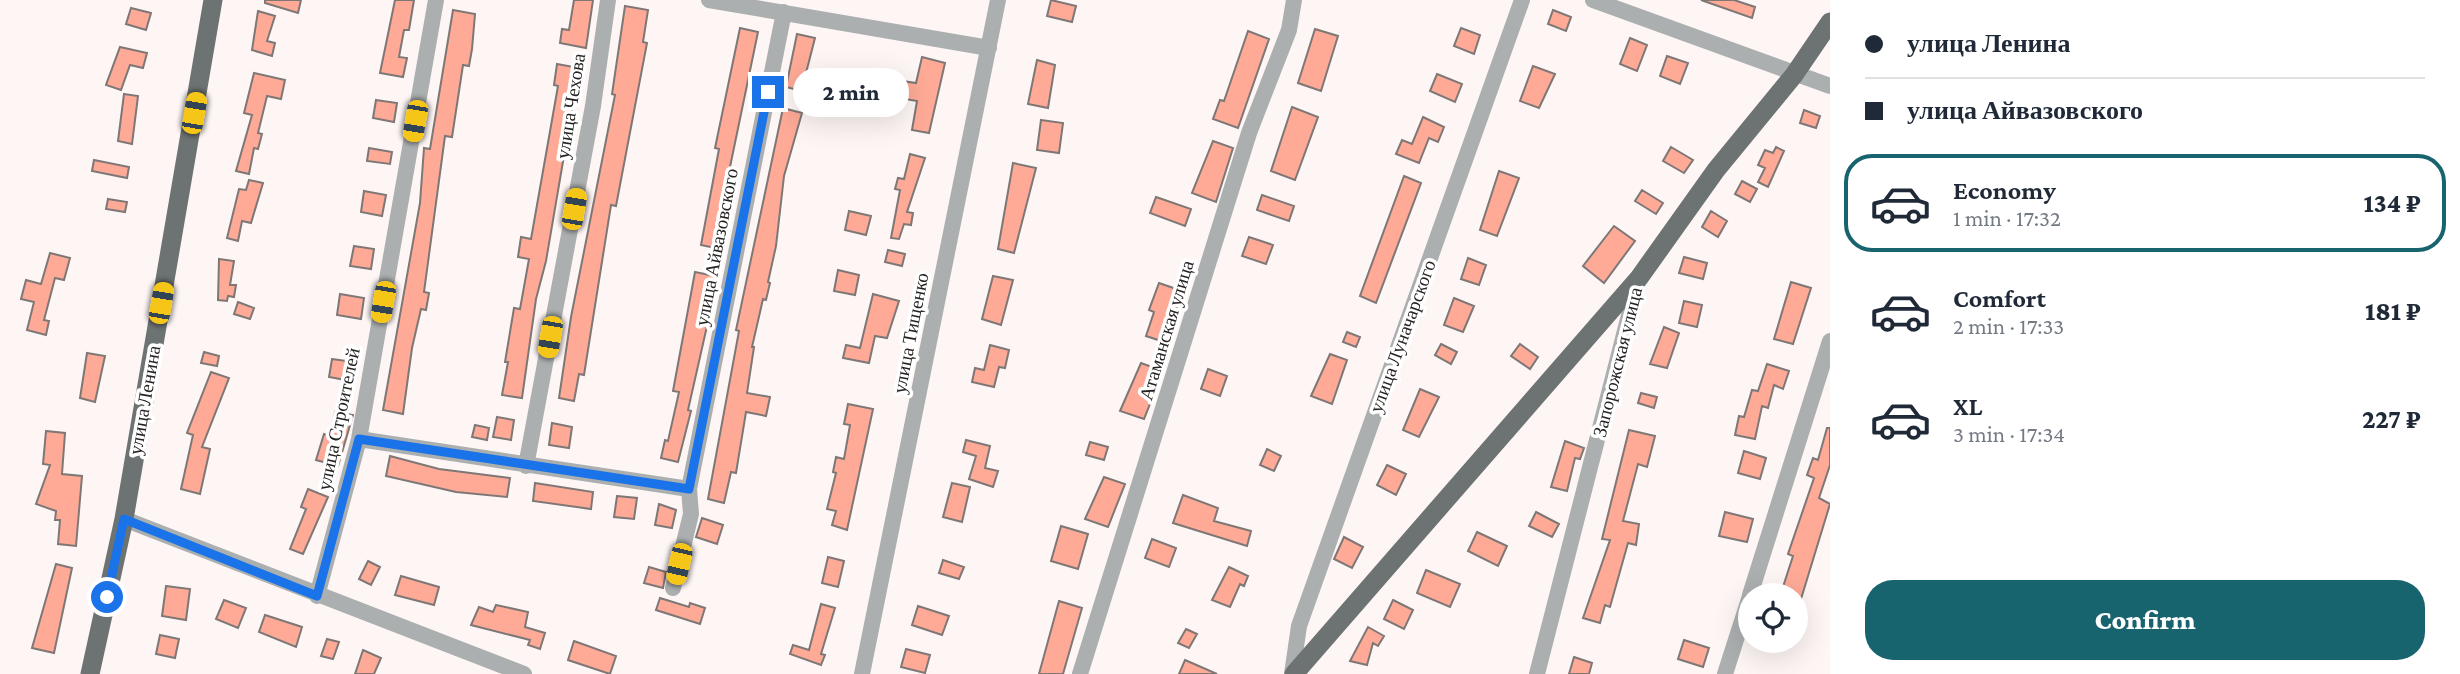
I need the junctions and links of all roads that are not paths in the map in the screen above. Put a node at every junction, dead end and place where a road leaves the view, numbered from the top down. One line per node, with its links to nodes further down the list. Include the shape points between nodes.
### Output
1 (213, 0): 19 (main road, улица Ленина)
2 (436, 0): 16 (street, улица Строителей)
3 (608, 0): 17 (street, улица Чехова, via 593,106)
4 (709, 0): 9 (street)
5 (998, 0): 11 (street, улица Тищенко)
6 (1294, 0): 27 (street, Атаманская улица, via 1289,30 1249,133)
7 (1521, 0): 28 (street, улица Луначарского, via 1298,626)
8 (1593, 0): 12 (street)
9 (784, 12): 11 (street); 18 (street, улица Айвазовского)
10 (1830, 22): 12 (main road, Запорожская улица)
11 (989, 48): 26 (street, улица Тищенко)
12 (1794, 75): 13 (street); 14 (main road, Запорожская улица, via 1716,170)
13 (1830, 86)
14 (1639, 278): 28 (main road, улица Луначарского); 29 (street, Запорожская улица)
15 (1830, 341): 20 (street)
16 (359, 439): 17 (street); 22 (street, улица Строителей)
17 (526, 466): 18 (street)
18 (689, 489): 21 (street, улица Айвазовского, via 691,514)
19 (124, 519): 22 (street); 24 (main road, улица Ленина)
20 (1754, 583)
21 (674, 588)
22 (317, 596): 25 (street)
23 (1738, 634): 30 (street)
24 (90, 674)
25 (524, 674)
26 (862, 674)
27 (1080, 674)
28 (1293, 674)
29 (1536, 674)
30 (1726, 674)

